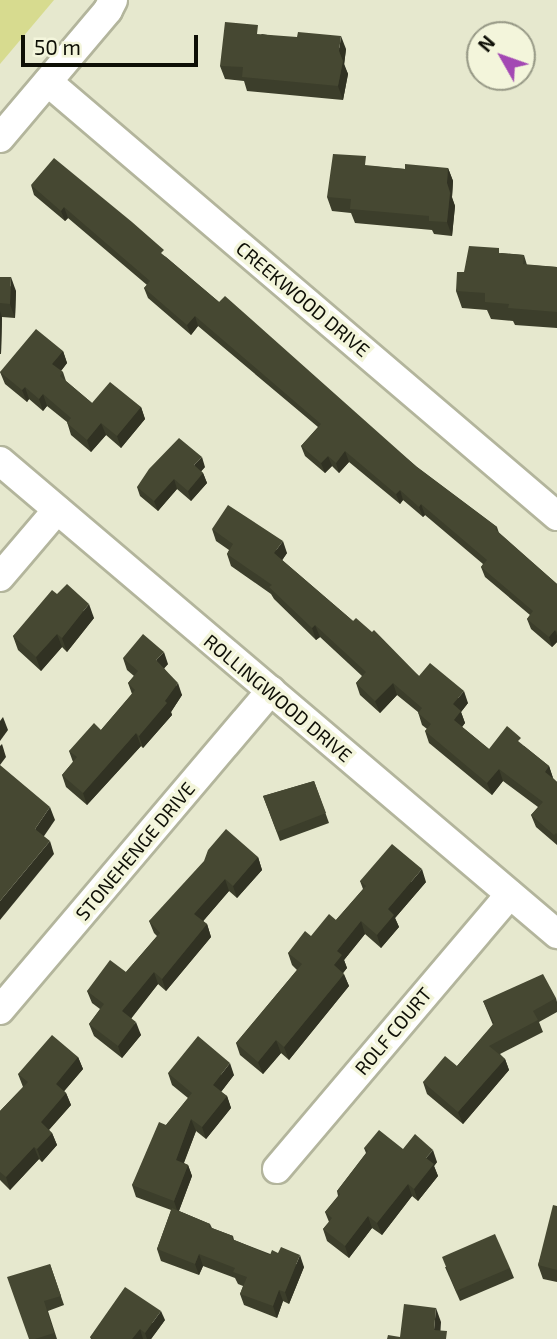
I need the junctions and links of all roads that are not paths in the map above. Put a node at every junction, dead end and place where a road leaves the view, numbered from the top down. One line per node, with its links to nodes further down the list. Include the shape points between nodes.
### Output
1 (113, 0): 2 (street)
2 (48, 82): 3 (street); 6 (street, CREEKWOOD DRIVE)
3 (0, 138)
4 (0, 461): 5 (street, ROLLINGWOOD DRIVE)
5 (57, 510): 7 (street); 8 (street, ROLLINGWOOD DRIVE)
6 (557, 516)
7 (0, 577)
8 (271, 691): 9 (street, ROLLINGWOOD DRIVE); 11 (street, STONEHENGE DRIVE)
9 (510, 894): 10 (street, ROLLINGWOOD DRIVE); 12 (street, ROLF COURT)
10 (557, 934)
11 (0, 1010)
12 (277, 1169)

